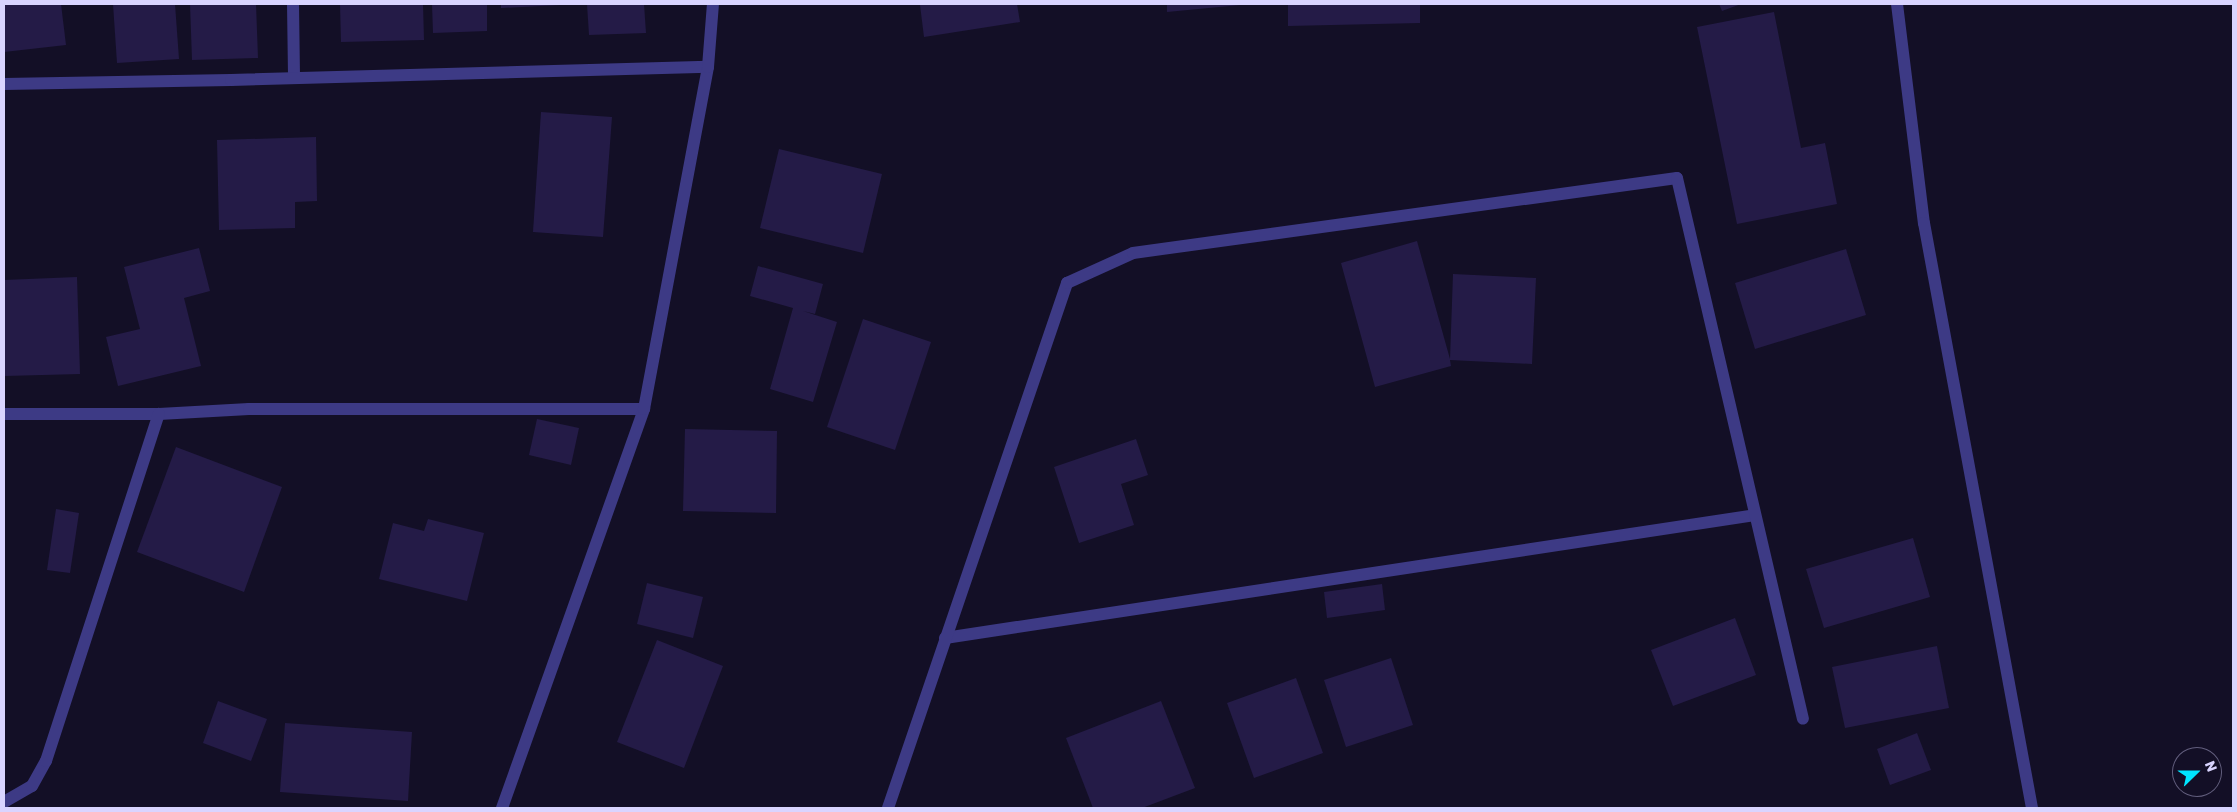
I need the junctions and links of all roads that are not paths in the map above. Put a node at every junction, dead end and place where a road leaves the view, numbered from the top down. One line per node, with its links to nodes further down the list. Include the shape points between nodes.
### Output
1 (293, 4): 5 (street)
2 (713, 4): 4 (street)
3 (1897, 4): 16 (street, via 1924,223)
4 (708, 67): 5 (street); 7 (street)
5 (294, 78): 6 (street)
6 (4, 84)
7 (644, 409): 9 (street, via 249,409); 14 (street)
8 (4, 414): 9 (street)
9 (159, 414): 13 (street, via 46,761 32,786)
10 (1755, 515): 11 (street); 11 (street, via 1677,178 1134,253 1066,283); 12 (street)
11 (945, 638): 15 (street)
12 (1803, 719)
13 (4, 802)
14 (502, 808)
15 (888, 808)
16 (2032, 808)

